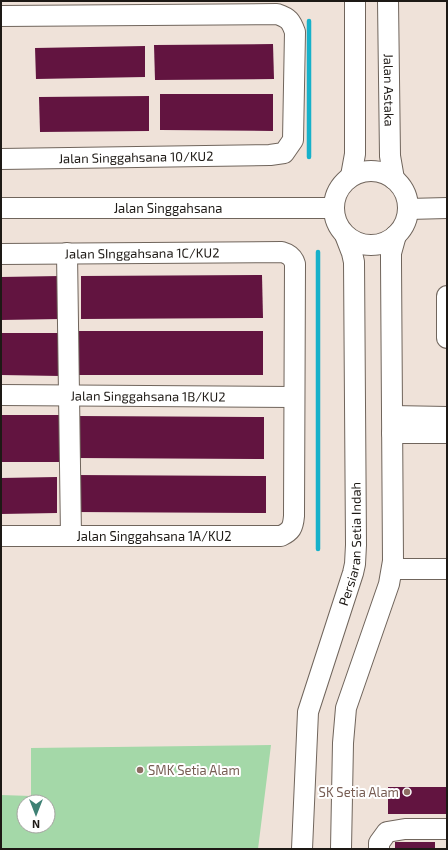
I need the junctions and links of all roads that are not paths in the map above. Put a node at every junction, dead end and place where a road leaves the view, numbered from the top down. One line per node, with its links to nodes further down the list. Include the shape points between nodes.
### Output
1 (355, 1): 6 (street, via 355,154)
2 (388, 1): 7 (street, Jalan Astaka, via 390,156)
3 (215, 8): 4 (street); 5 (street, Jalan Singgahsana 10/KU2, via 277,14 292,23 292,140 284,153)
4 (1, 16)
5 (1, 159)
6 (351, 176): 7 (street, via 373,171 384,173); 9 (street, via 337,193)
7 (394, 179): 11 (street, Jalan Astaka, via 402,187)
8 (1, 208): 9 (street, Jalan Singgahsana)
9 (334, 208): 12 (street, via 338,226)
10 (447, 208): 11 (street)
11 (408, 209): 13 (street, via 404,223)
12 (346, 235): 13 (street, via 355,241 377,244); 29 (street, Persiaran Setia Indah, via 354,262 355,564 308,712)
13 (396, 235): 22 (street, via 391,253)
14 (67, 253): 15 (street, Jalan SInggahsana 1C/KU2); 19 (street); 20 (street, Jalan SInggahsana 1C/KU2, via 288,253 295,264)
15 (1, 254)
16 (447, 296): 17 (street)
17 (447, 338)
18 (1, 395): 19 (street, Jalan Singgahsana 1B/KU2)
19 (69, 395): 20 (street, Jalan Singgahsana 1B/KU2); 25 (street)
20 (294, 397): 25 (street, Jalan Singgahsana 1A/KU2, via 294,516 291,529 287,533 281,536)
21 (447, 417): 22 (street)
22 (392, 425): 23 (street); 26 (street)
23 (447, 433)
24 (1, 536): 25 (street, Jalan Singgahsana 1A/KU2)
25 (71, 536)
26 (392, 569): 27 (street); 30 (street, via 346,708)
27 (447, 569)
28 (447, 828): 31 (street, via 387,832 379,843)
29 (302, 849)
30 (341, 849)
31 (379, 849)

